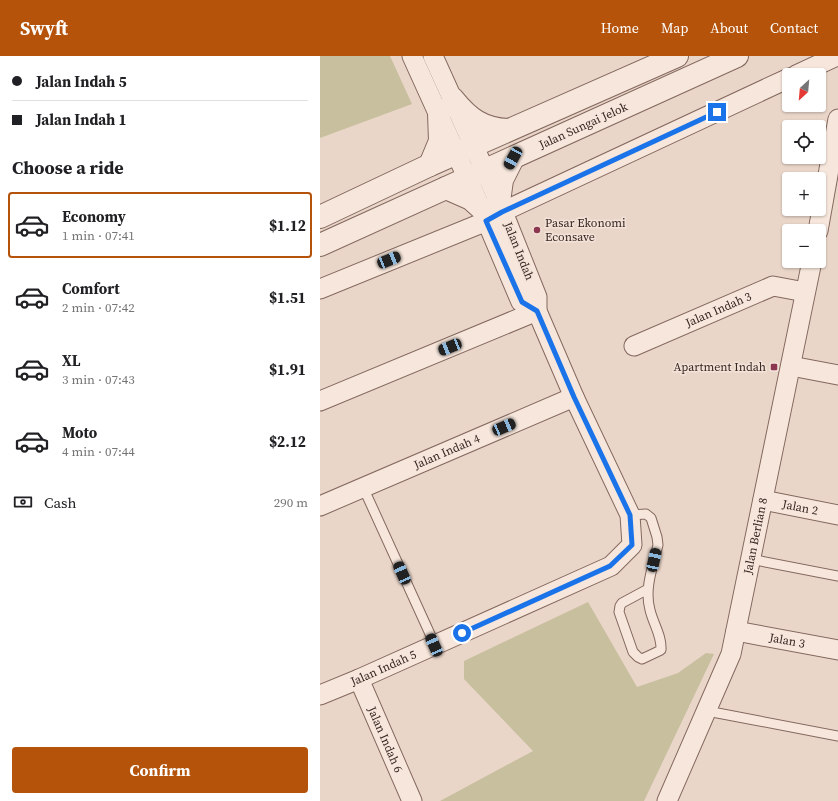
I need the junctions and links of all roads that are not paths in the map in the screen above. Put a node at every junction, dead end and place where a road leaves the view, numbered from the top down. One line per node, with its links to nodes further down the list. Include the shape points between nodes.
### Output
1 (433, 56): 8 (street)
2 (678, 56): 10 (street)
3 (737, 56): 12 (street, Jalan Sungai Jelok)
4 (837, 56): 6 (street)
5 (419, 58): 8 (street)
6 (811, 68)
7 (782, 81): 16 (street)
8 (446, 106): 10 (street, via 494,129); 11 (street, Jalan Indah); 13 (street, via 440,141)
9 (838, 119): 18 (street)
10 (508, 130): 11 (street)
11 (465, 150): 13 (street); 14 (street, Jalan Indah)
12 (513, 158): 14 (street, Jalan Sungai Jelok); 16 (street, via 502,180)
13 (430, 166): 17 (street)
14 (476, 175): 15 (street, Jalan Sungai Jelok); 16 (street, Jalan Indah)
15 (446, 188): 16 (street); 19 (street, Jalan Sungai Jelok)
16 (492, 211): 21 (street); 23 (street, Jalan Indah, via 522,302)
17 (320, 217)
18 (819, 224)
19 (320, 245)
20 (810, 268): 22 (street, Jalan Berlian 8)
21 (320, 289)
22 (805, 292): 24 (street, Jalan Indah 3, via 773,286); 25 (street, Jalan Berlian 8)
23 (537, 311): 27 (street); 28 (street)
24 (634, 346)
25 (791, 366): 26 (street); 30 (street, Jalan Berlian 8)
26 (838, 375)
27 (574, 397): 29 (street, Jalan Indah 4); 32 (street)
28 (320, 401)
29 (363, 487): 31 (street, Jalan Indah 4); 38 (lane)
30 (763, 500): 33 (street, Jalan 2); 34 (street, Jalan Berlian 8)
31 (320, 506)
32 (630, 515): 36 (lane, via 646,514 652,518 658,537); 38 (street, Jalan Indah 5, via 632,545 610,566)
33 (838, 515)
34 (750, 559): 35 (lane); 37 (street, Jalan Berlian 8)
35 (838, 576)
36 (648, 589): 36 (lane, via 650,609 662,644 661,650 642,659 633,652 619,612 622,603)
37 (736, 631): 39 (street, Jalan 3); 42 (street, Jalan Berlian 8, via 731,654)
38 (434, 645): 40 (street, Jalan Indah 5)
39 (838, 650)
40 (359, 679): 41 (street, Jalan Indah 5); 44 (street, Jalan Indah 6)
41 (320, 695)
42 (707, 711): 43 (lane); 45 (street, Jalan Berlian 8)
43 (838, 736)
44 (412, 801)
45 (667, 801)

